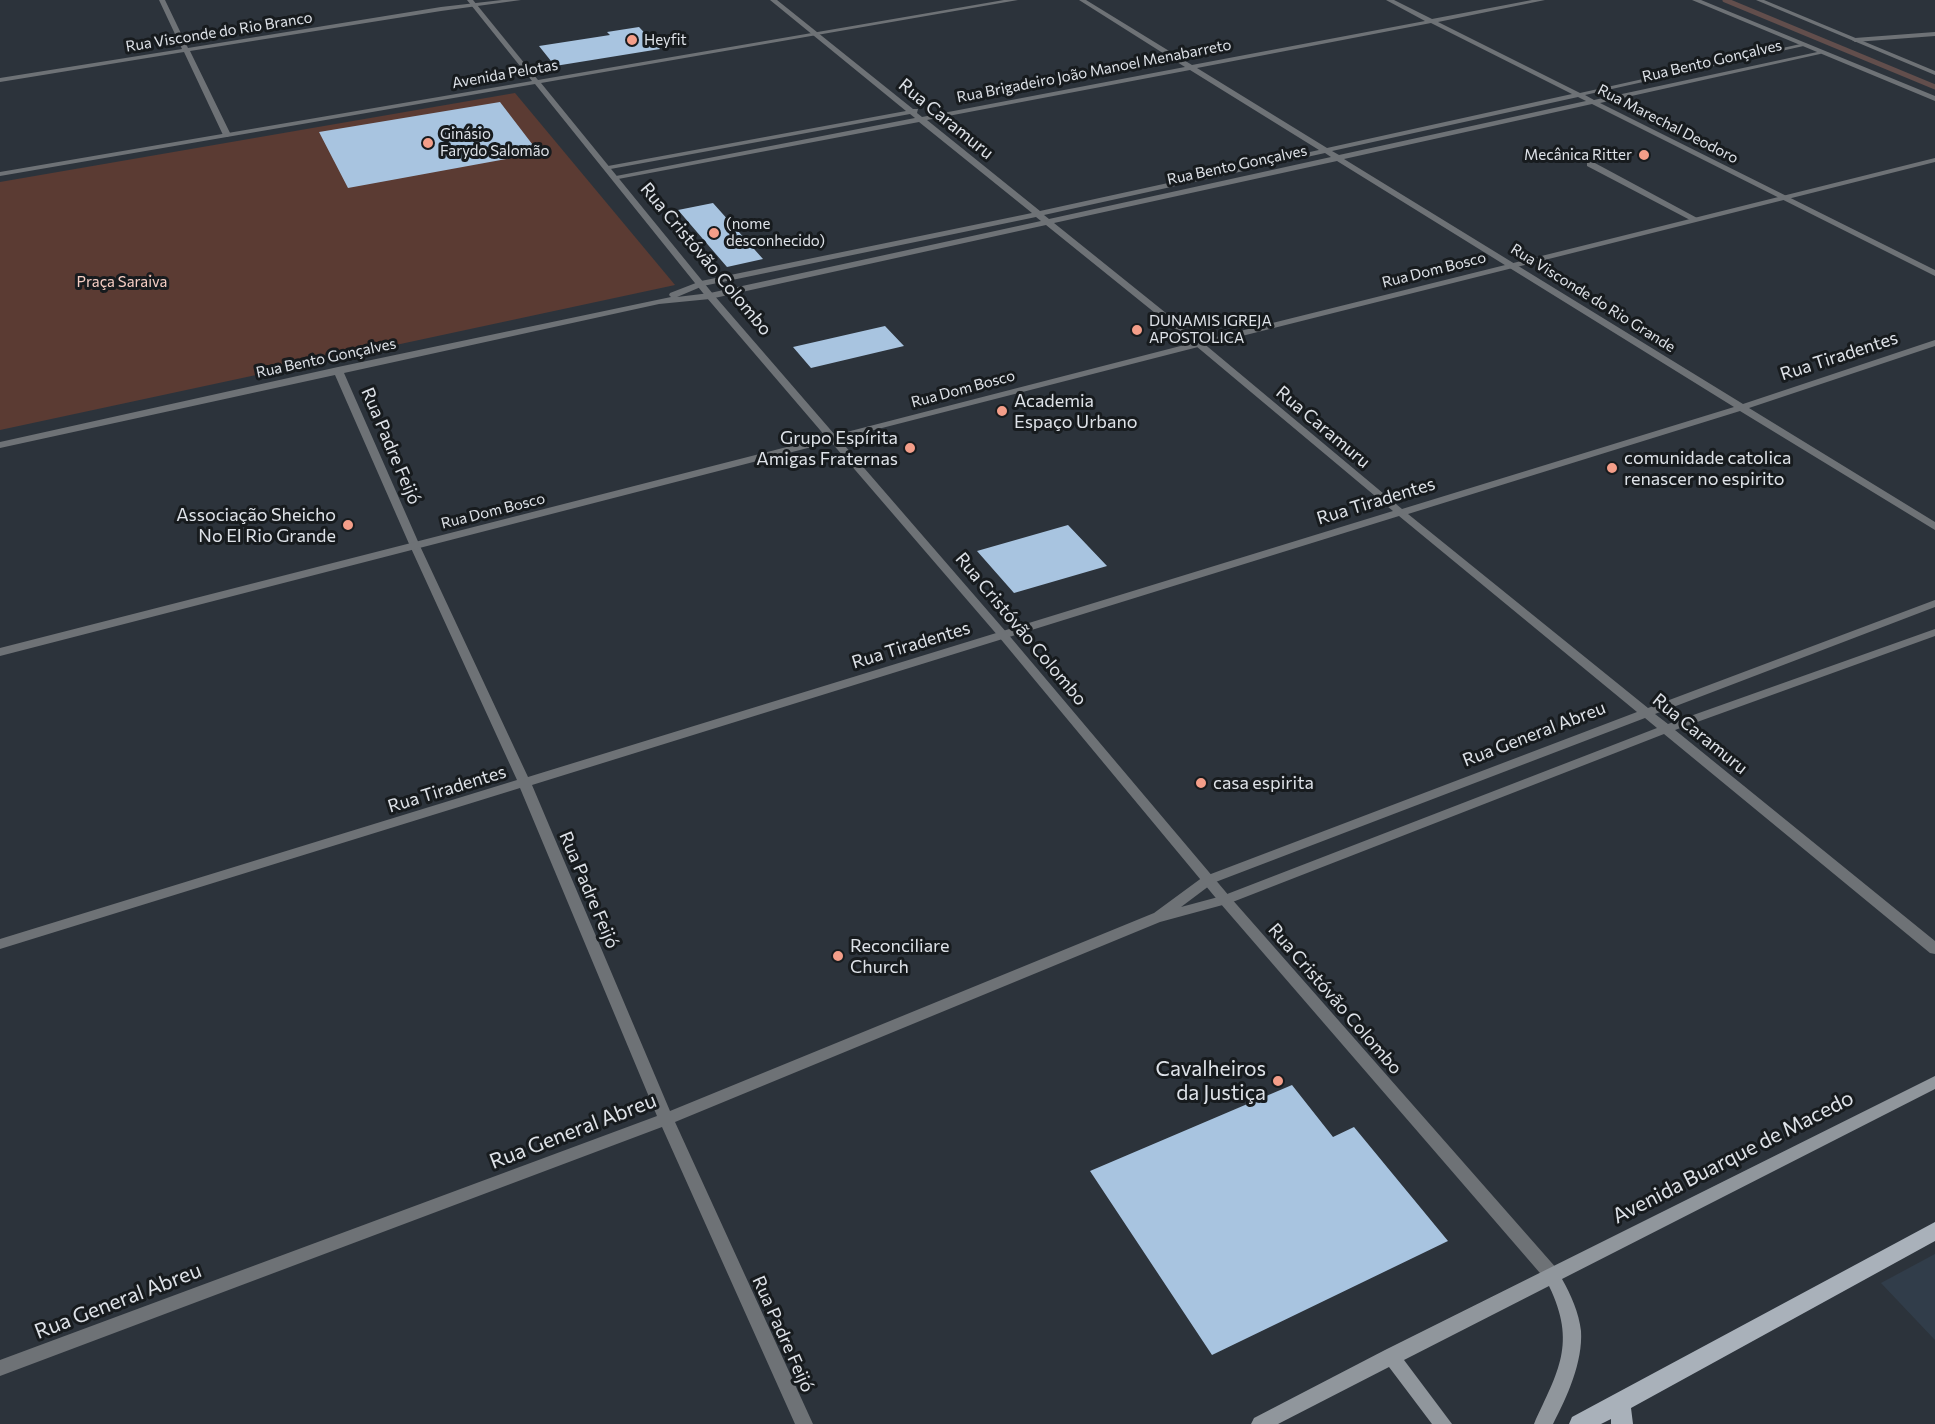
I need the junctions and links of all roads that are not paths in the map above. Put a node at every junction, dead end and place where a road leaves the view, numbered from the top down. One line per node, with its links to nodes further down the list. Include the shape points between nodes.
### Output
1 (162, 0): 18 (street)
2 (518, 0): 11 (street, Rua Visconde do Rio Branco)
3 (773, 0): 14 (street, Rua Caramuru)
4 (1015, 0): 14 (street, Avenida Pelotas)
5 (1082, 0): 20 (street, Rua Visconde do Rio Grande)
6 (1389, 0): 12 (street, Rua Marechal Deodoro)
7 (1503, 0): 12 (street, Rua Brigadeiro João Manoel Menabarreto)
8 (1542, 0): 13 (street, Rua Brigadeiro João Manoel Menabarreto)
9 (1695, 0): 17 (street)
10 (1759, 0): 16 (street)
11 (472, 2): 18 (street, Rua Visconde do Rio Branco); 24 (street, Rua Cristóvão Colombo)
12 (1420, 16): 13 (street, Rua Marechal Deodoro); 20 (street, Rua Brigadeiro João Manoel Menabarreto)
13 (1432, 21): 21 (street, Rua Brigadeiro João Manoel Menabarreto); 26 (street, Rua Marechal Deodoro)
14 (814, 33): 24 (street, Avenida Pelotas); 32 (street, Rua Caramuru)
15 (1935, 34): 16 (street)
16 (1855, 40): 22 (street)
17 (1805, 45): 19 (street); 26 (street, Rua Bento Gonçalves)
18 (187, 51): 23 (street, Rua Visconde do Rio Branco); 35 (street)
19 (1820, 52): 28 (street); 29 (street, Rua Bento Gonçalves)
20 (1182, 61): 21 (street, Rua Visconde do Rio Grande); 25 (street, Rua Brigadeiro João Manoel Menabarreto)
21 (1191, 66): 27 (street, Rua Brigadeiro João Manoel Menabarreto); 37 (street, Rua Visconde do Rio Grande)
22 (1935, 72)
23 (0, 80)
24 (536, 82): 35 (street, Avenida Pelotas); 41 (street, Rua Cristóvão Colombo)
25 (1017, 92): 27 (street); 30 (street, Rua Brigadeiro João Manoel Menabarreto)
26 (1583, 95): 29 (street, Rua Marechal Deodoro); 31 (street, Rua Bento Gonçalves)
27 (1026, 98): 32 (street, Rua Brigadeiro João Manoel Menabarreto)
28 (1935, 99)
29 (1596, 102): 33 (street, Rua Bento Gonçalves); 46 (street, Rua Marechal Deodoro)
30 (942, 106)
31 (1505, 112): 33 (street); 37 (street, Rua Bento Gonçalves)
32 (916, 113): 34 (street, Rua Brigadeiro João Manoel Menabarreto); 36 (street, Rua Brigadeiro João Manoel Menabarreto); 47 (street, Rua Caramuru)
33 (1517, 119): 38 (street, Rua Bento Gonçalves)
34 (824, 128): 36 (street); 41 (street, Rua Brigadeiro João Manoel Menabarreto)
35 (227, 135): 43 (street, Avenida Pelotas)
36 (833, 136): 44 (street, Rua Brigadeiro João Manoel Menabarreto)
37 (1327, 151): 38 (street, Rua Visconde do Rio Grande); 42 (street, Rua Bento Gonçalves)
38 (1339, 158): 45 (street, Rua Bento Gonçalves); 50 (street, Rua Visconde do Rio Grande)
39 (1935, 160): 46 (street, Rua Dom Bosco)
40 (1590, 164): 48 (street)
41 (608, 168): 44 (street, Rua Cristóvão Colombo)
42 (1234, 171): 45 (street); 47 (street, Rua Bento Gonçalves)
43 (0, 174)
44 (616, 178): 52 (street, Rua Cristóvão Colombo)
45 (1245, 178): 49 (street, Rua Bento Gonçalves)
46 (1781, 197): 48 (street, Rua Dom Bosco); 51 (street, Rua Marechal Deodoro)
47 (1038, 214): 49 (street, Rua Caramuru); 52 (street, Rua Bento Gonçalves)
48 (1695, 219): 50 (street, Rua Dom Bosco)
49 (1048, 222): 53 (street, Rua Bento Gonçalves); 56 (street, Rua Caramuru)
50 (1514, 265): 56 (street, Rua Dom Bosco); 58 (street, Rua Visconde do Rio Grande)
51 (1935, 273)
52 (701, 284): 53 (street, Rua Cristóvão Colombo); 54 (street, Rua Bento Gonçalves)
53 (711, 296): 54 (street, Rua Bento Gonçalves); 59 (street, Rua Cristóvão Colombo)
54 (659, 301): 57 (street, Rua Bento Gonçalves)
55 (1935, 343): 58 (street, Rua Tiradentes)
56 (1199, 344): 59 (street, Rua Dom Bosco); 61 (street, Rua Caramuru)
57 (338, 370): 60 (street, Rua Bento Gonçalves); 63 (street, Rua Padre Feijó)
58 (1743, 407): 61 (street, Rua Tiradentes); 62 (street, Rua Visconde do Rio Grande)
59 (835, 438): 63 (street, Rua Dom Bosco); 66 (street, Rua Cristóvão Colombo)
60 (0, 445)
61 (1400, 512): 66 (street, Rua Tiradentes); 68 (street, Rua Caramuru)
62 (1935, 527)
63 (415, 546): 67 (street, Rua Dom Bosco); 70 (street, Rua Padre Feijó)
64 (1935, 603): 68 (street, Rua General Abreu)
65 (1935, 632): 69 (street, Rua General Abreu)
66 (1003, 635): 70 (street, Rua Tiradentes); 71 (street, Rua Cristóvão Colombo)
67 (0, 652)
68 (1646, 711): 69 (street, Rua Caramuru); 71 (street, Rua General Abreu)
69 (1668, 729): 72 (street, Rua General Abreu); 75 (street, Rua Caramuru)
70 (525, 784): 74 (street, Rua Tiradentes); 77 (street, Rua Padre Feijó)
71 (1208, 880): 72 (street, Rua Cristóvão Colombo); 73 (street, Rua General Abreu)
72 (1225, 900): 73 (street, Rua General Abreu); 79 (street, Rua Cristóvão Colombo)
73 (1156, 918): 77 (street, Rua General Abreu)
74 (0, 944)
75 (1935, 949)
76 (1935, 1082): 79 (main road, Avenida Buarque de Macedo)
77 (666, 1119): 81 (street, Rua General Abreu); 83 (street, Rua Padre Feijó)
78 (1935, 1231): 82 (main road)
79 (1552, 1275): 80 (main road, Avenida Buarque de Macedo); 86 (main road, via 1568,1310 1573,1352)
80 (1391, 1356): 84 (main road, Avenida Buarque de Macedo); 85 (main road)
81 (0, 1368)
82 (1621, 1414): 87 (main road)
83 (804, 1424)
84 (1260, 1424)
85 (1443, 1424)
86 (1543, 1424)
87 (1580, 1424)

